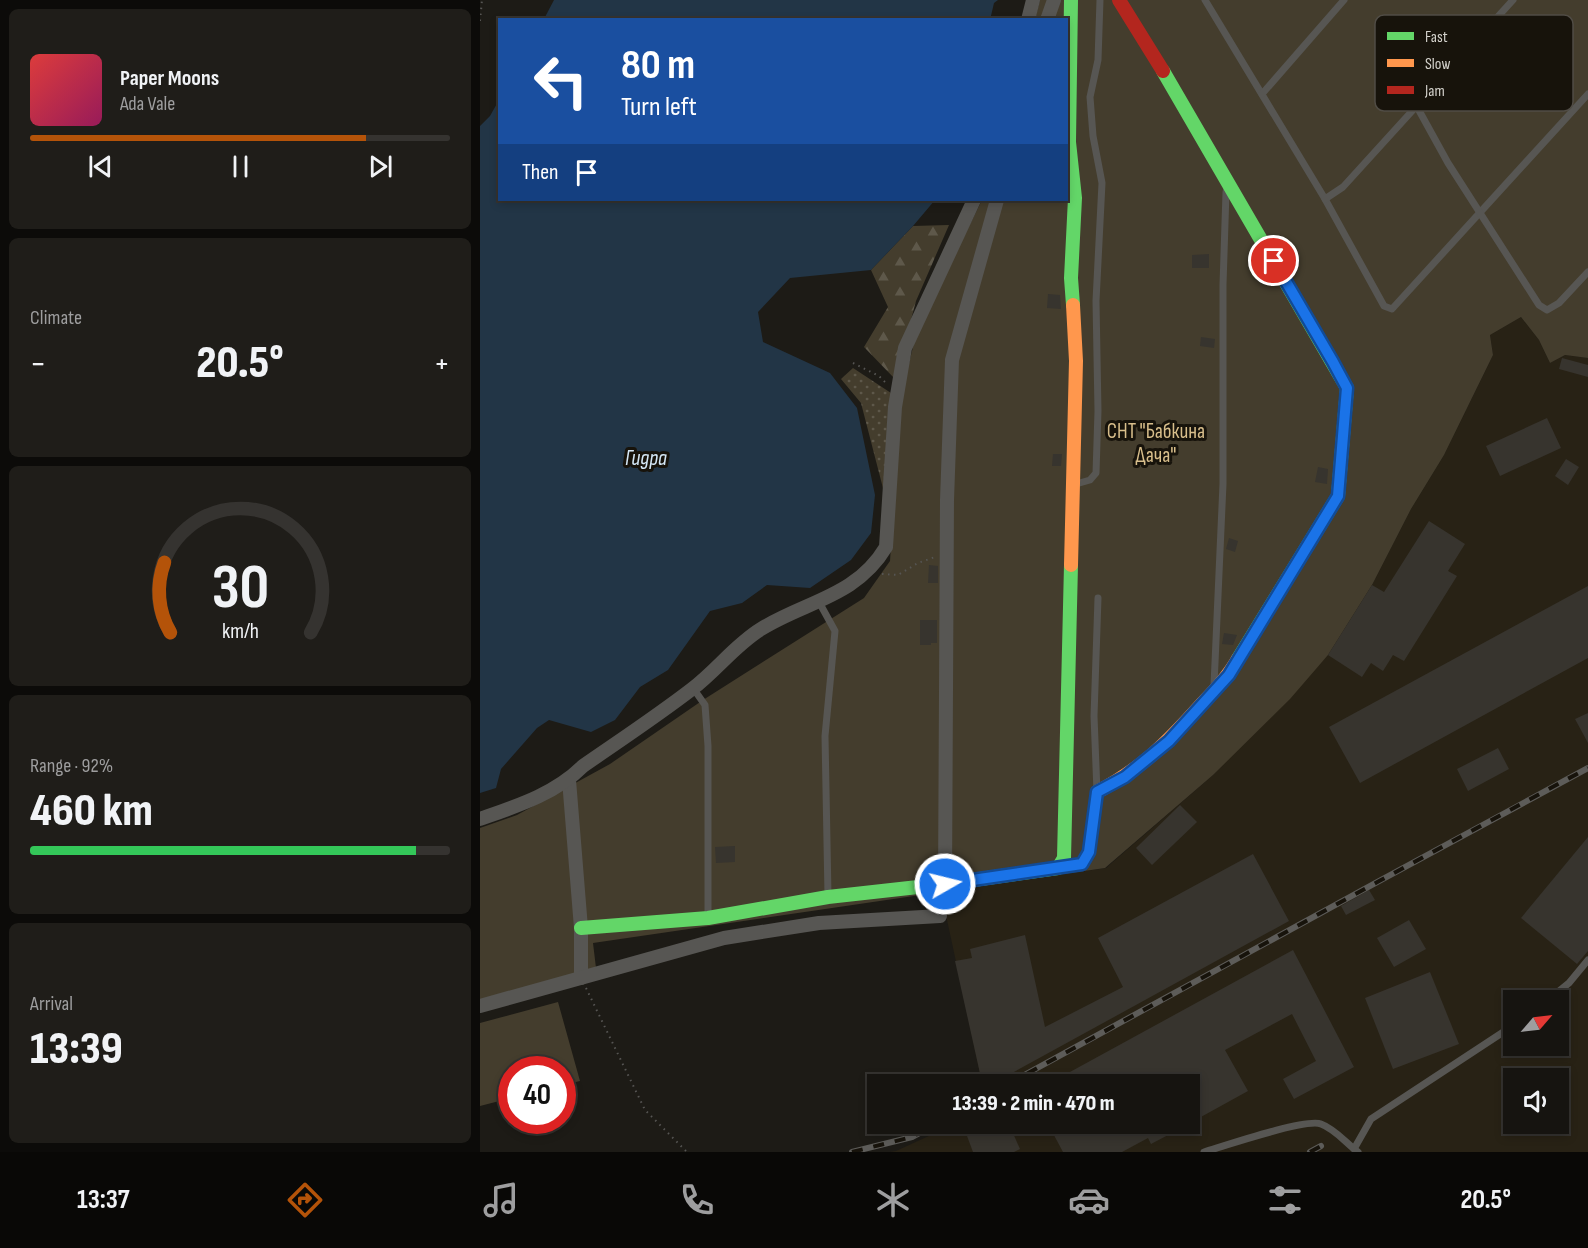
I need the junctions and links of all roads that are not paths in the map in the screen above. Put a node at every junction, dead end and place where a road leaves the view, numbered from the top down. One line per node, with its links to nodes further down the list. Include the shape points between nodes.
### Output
1 (1033, 0): 10 (street)
2 (1054, 0): 11 (street)
3 (1071, 0): 24 (street, via 1069,142 1075,198 1071,278 1076,361)
4 (1100, 0): 24 (lane, via 1098,60 1090,97 1102,183 1096,302 1096,473 1090,480)
5 (1119, 0): 18 (street)
6 (1205, 0): 12 (lane)
7 (1344, 0): 12 (lane)
8 (1513, 0): 9 (lane)
9 (1499, 15)
10 (1028, 18)
11 (1048, 18)
12 (1262, 94): 19 (lane)
13 (1588, 94): 17 (lane)
14 (1411, 111): 19 (lane, via 1343,187)
15 (1419, 111): 22 (lane)
16 (1573, 111): 22 (lane)
17 (1573, 111)
18 (1227, 180): 28 (lane, via 1223,484); 28 (street, via 1333,362 1347,388 1347,397 1338,496 1229,675)
19 (1325, 199): 22 (lane, via 1384,306 1392,309)
20 (974, 201): 26 (street, via 905,348 897,395 886,547 866,573)
21 (997, 201): 33 (street, via 952,360 946,554)
22 (1480, 213): 23 (lane, via 1539,305 1547,310 1559,303)
23 (1588, 272)
24 (1072, 486): 32 (street, via 1064,858)
25 (1098, 598): 30 (lane, via 1094,716)
26 (819, 602): 27 (street, via 762,628); 34 (lane, via 835,631 825,736)
27 (693, 688): 29 (street); 36 (lane, via 705,705 708,746)
28 (1213, 692): 30 (street, via 1169,741 1125,777)
29 (569, 780): 31 (street, via 525,804); 37 (street)
30 (1097, 792): 32 (lane, via 1089,852 1082,864)
31 (480, 819)
32 (1058, 868): 33 (street)
33 (945, 884): 34 (street)
34 (828, 897): 36 (street)
35 (940, 916): 39 (street, via 819,923 724,938)
36 (708, 918): 37 (street)
37 (581, 928): 39 (street)
38 (1588, 960): 40 (lane)
39 (581, 978): 41 (street)
40 (1560, 990)
41 (480, 1006)
42 (1503, 1032): 43 (lane, via 1371,1119)
43 (1356, 1150): 44 (lane, via 1318,1123 1285,1128)
44 (1204, 1152)

